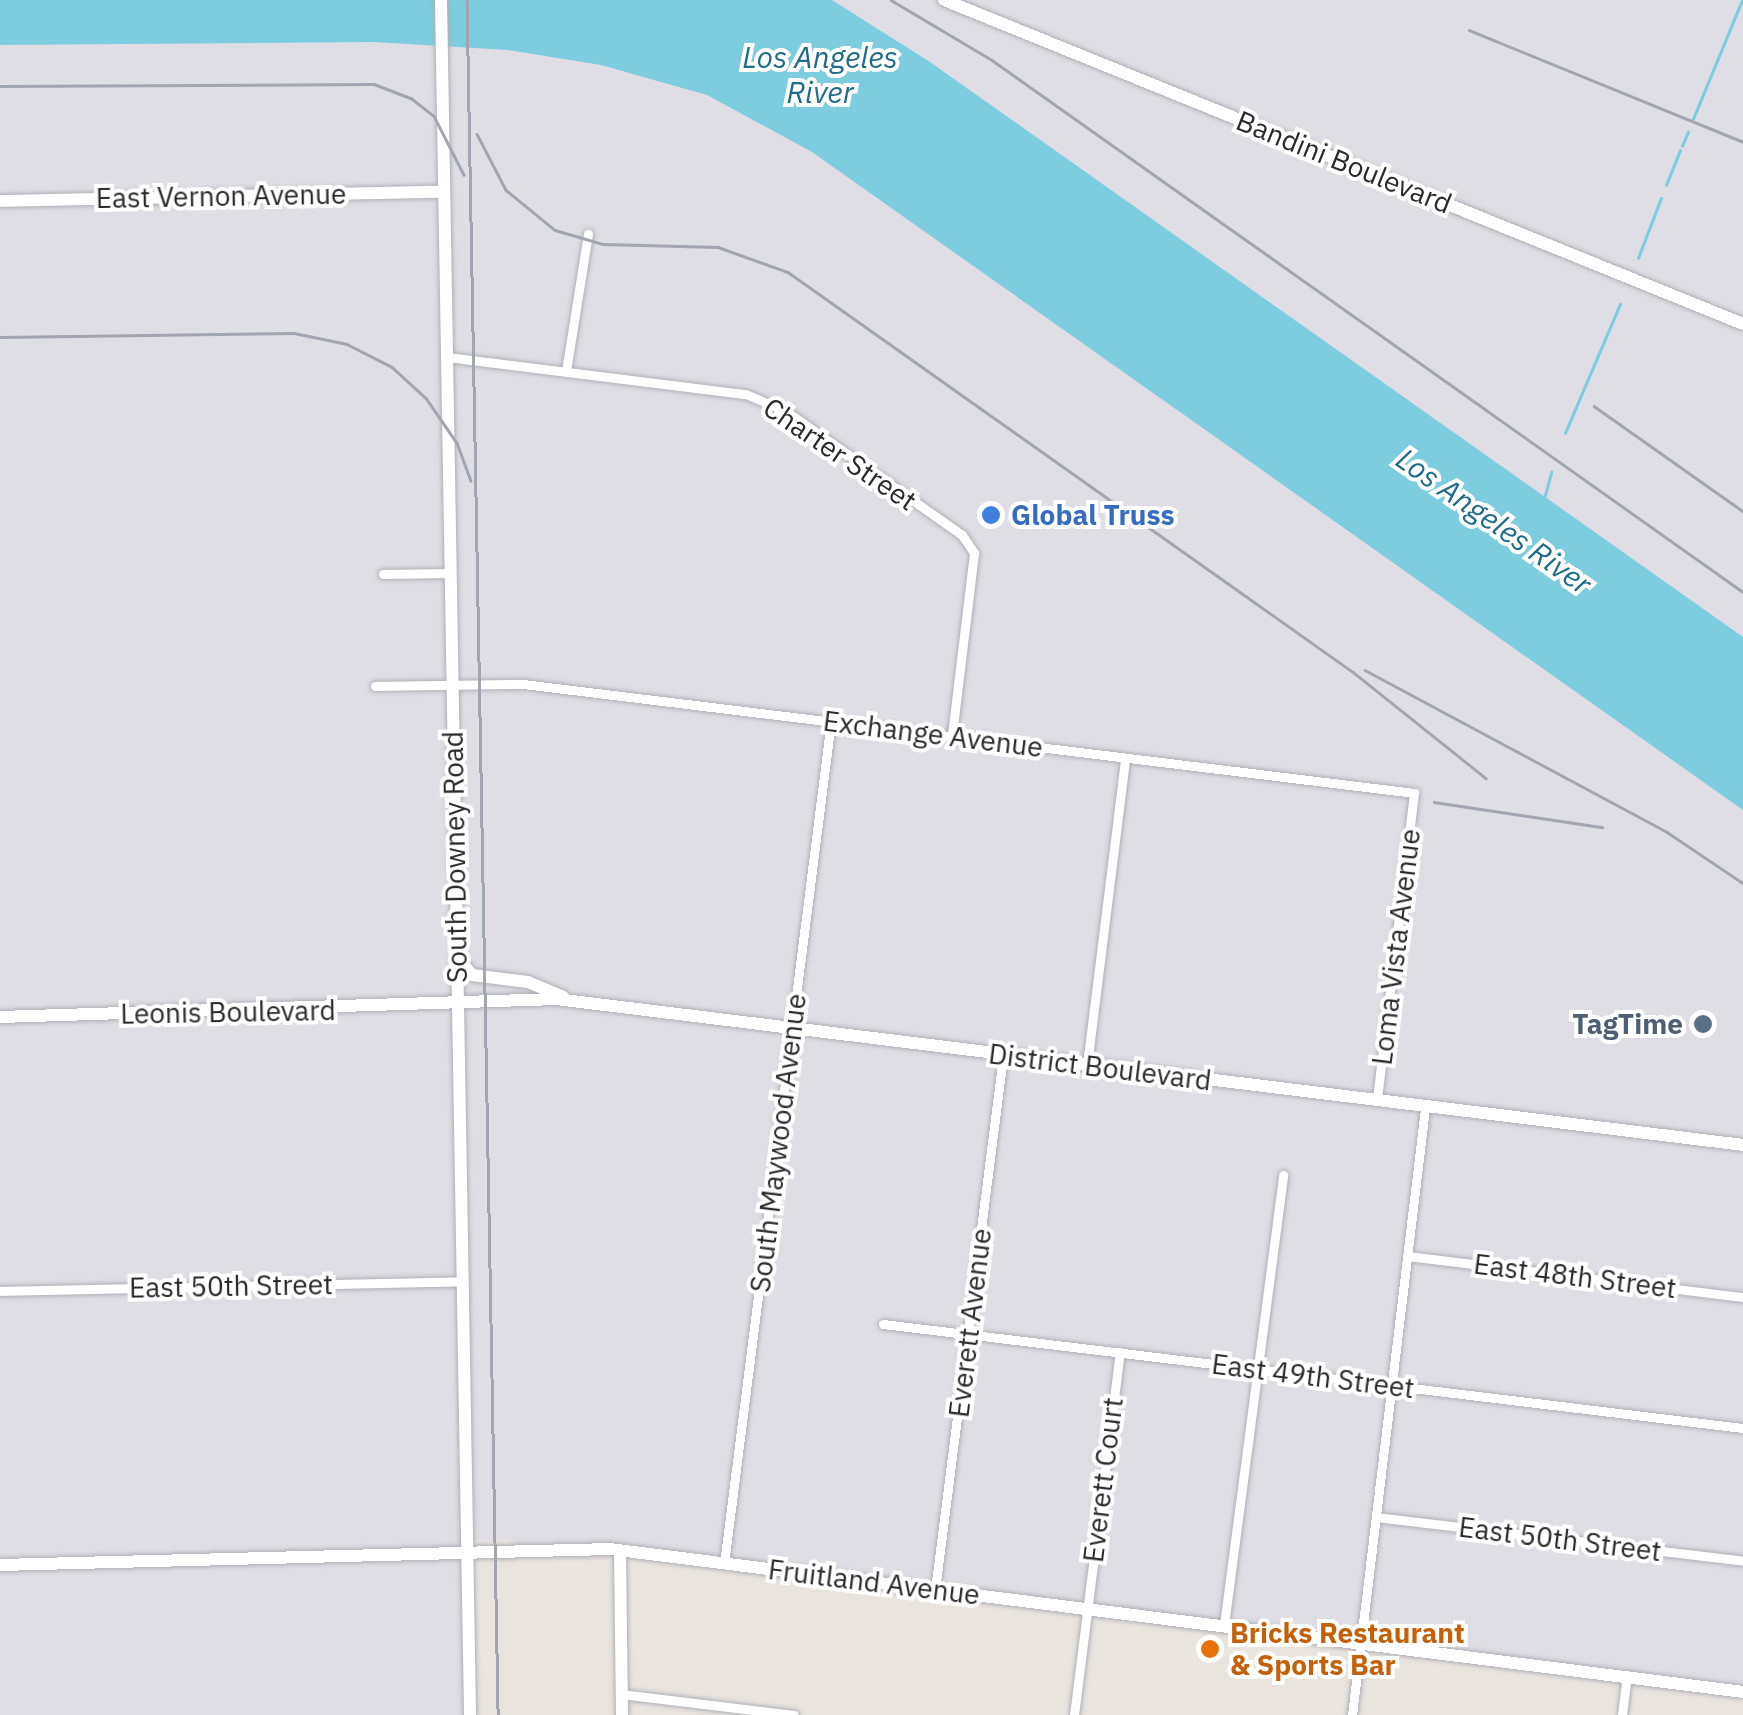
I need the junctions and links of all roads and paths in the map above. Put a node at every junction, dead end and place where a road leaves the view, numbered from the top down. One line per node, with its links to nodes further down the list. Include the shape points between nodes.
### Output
1 (440, 0): 3 (main road, South Downey Road)
2 (944, 0): 6 (main road, Bandini Boulevard)
3 (442, 192): 4 (main road, East Vernon Avenue); 7 (main road, South Downey Road)
4 (0, 200)
5 (588, 234): 8 (street)
6 (1743, 324)
7 (447, 357): 8 (street, Charter Street); 9 (main road, South Downey Road)
8 (566, 371): 14 (street, Charter Street, via 746,394 787,412 966,538 974,553)
9 (450, 573): 10 (street); 11 (main road, South Downey Road)
10 (383, 574)
11 (451, 684): 12 (street, Exchange Avenue); 13 (street, Exchange Avenue, via 523,684); 17 (main road, South Downey Road)
12 (375, 686)
13 (831, 722): 14 (street, Exchange Avenue); 21 (street, South Maywood Avenue)
14 (952, 736): 15 (street, Exchange Avenue)
15 (1124, 758): 16 (street, Exchange Avenue); 23 (street)
16 (1414, 793): 24 (street, Loma Vista Avenue)
17 (457, 957): 18 (main road, via 472,975 528,982); 19 (main road, South Downey Road)
18 (570, 1001): 19 (main road, District Boulevard); 21 (main road, District Boulevard)
19 (457, 1007): 20 (main road, Leonis Boulevard); 29 (main road, South Downey Road)
20 (0, 1016)
21 (792, 1030): 22 (main road, District Boulevard); 42 (street, South Maywood Avenue)
22 (1003, 1056): 23 (main road, District Boulevard); 33 (street, Everett Avenue)
23 (1087, 1065): 24 (main road, District Boulevard)
24 (1378, 1101): 25 (main road, District Boulevard)
25 (1426, 1108): 26 (main road, District Boulevard); 28 (street)
26 (1743, 1144)
27 (1283, 1175): 35 (street)
28 (1408, 1256): 31 (street, East 48th Street); 36 (street)
29 (462, 1281): 30 (street, East 50th Street); 40 (main road, South Downey Road)
30 (0, 1291)
31 (1743, 1296)
32 (883, 1324): 33 (street, East 49th Street)
33 (970, 1334): 34 (street, East 49th Street); 44 (street, Everett Avenue)
34 (1120, 1352): 35 (street, East 49th Street); 45 (street, Everett Court)
35 (1258, 1369): 36 (street, East 49th Street); 46 (street)
36 (1392, 1385): 37 (street, East 49th Street); 38 (street)
37 (1743, 1428)
38 (1376, 1517): 41 (street, East 50th Street); 47 (street)
39 (620, 1551): 40 (main road, Fruitland Avenue); 42 (main road, Fruitland Avenue); 50 (main road)
40 (467, 1552): 43 (main road, Fruitland Avenue); 51 (main road, South Downey Road)
41 (1743, 1561)
42 (724, 1564): 44 (main road, Fruitland Avenue)
43 (0, 1565)
44 (936, 1590): 45 (main road, Fruitland Avenue)
45 (1088, 1608): 46 (main road, Fruitland Avenue); 54 (street)
46 (1224, 1625): 47 (main road, Fruitland Avenue)
47 (1362, 1642): 48 (main road, Fruitland Avenue); 55 (street)
48 (1627, 1675): 49 (main road, Fruitland Avenue); 56 (street)
49 (1743, 1692)
50 (622, 1694): 52 (main road); 53 (street)
51 (470, 1715)
52 (622, 1715)
53 (794, 1715)
54 (1074, 1715)
55 (1352, 1715)
56 (1622, 1715)

